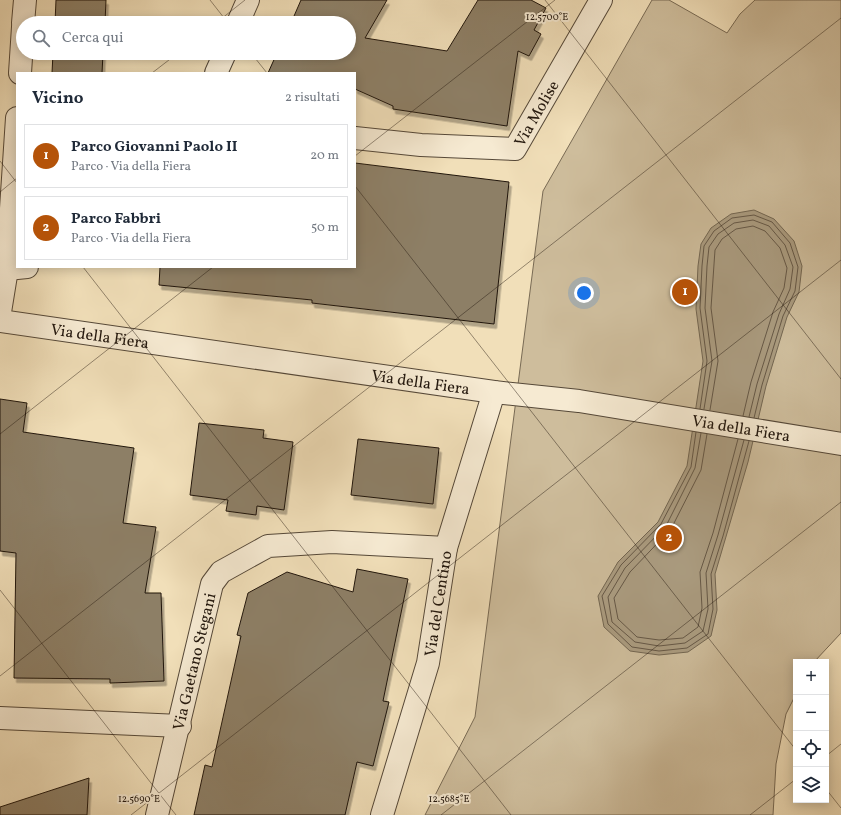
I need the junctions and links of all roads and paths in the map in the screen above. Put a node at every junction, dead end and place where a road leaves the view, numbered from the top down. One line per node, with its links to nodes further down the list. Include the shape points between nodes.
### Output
1 (25, 0): 4 (street)
2 (248, 0): 5 (street)
3 (601, 0): 10 (street, Via Molise, via 515,149 421,145)
4 (24, 16)
5 (241, 16)
6 (21, 60): 8 (street)
7 (222, 60): 9 (street)
8 (20, 72)
9 (216, 72)
10 (356, 138)
11 (17, 268): 12 (street)
12 (0, 312)
13 (0, 321): 14 (street, Via della Fiera)
14 (494, 392): 15 (street, Via della Fiera, via 579,401); 16 (street, Via del Centino)
15 (841, 444)
16 (446, 548): 18 (street, Via Gaetano Stegani, via 332,542 268,546 221,572 212,584); 20 (street, Via del Centino, via 428,663)
17 (0, 718): 18 (street)
18 (180, 726): 19 (street, Via Gaetano Stegani)
19 (157, 815)
20 (382, 815)

